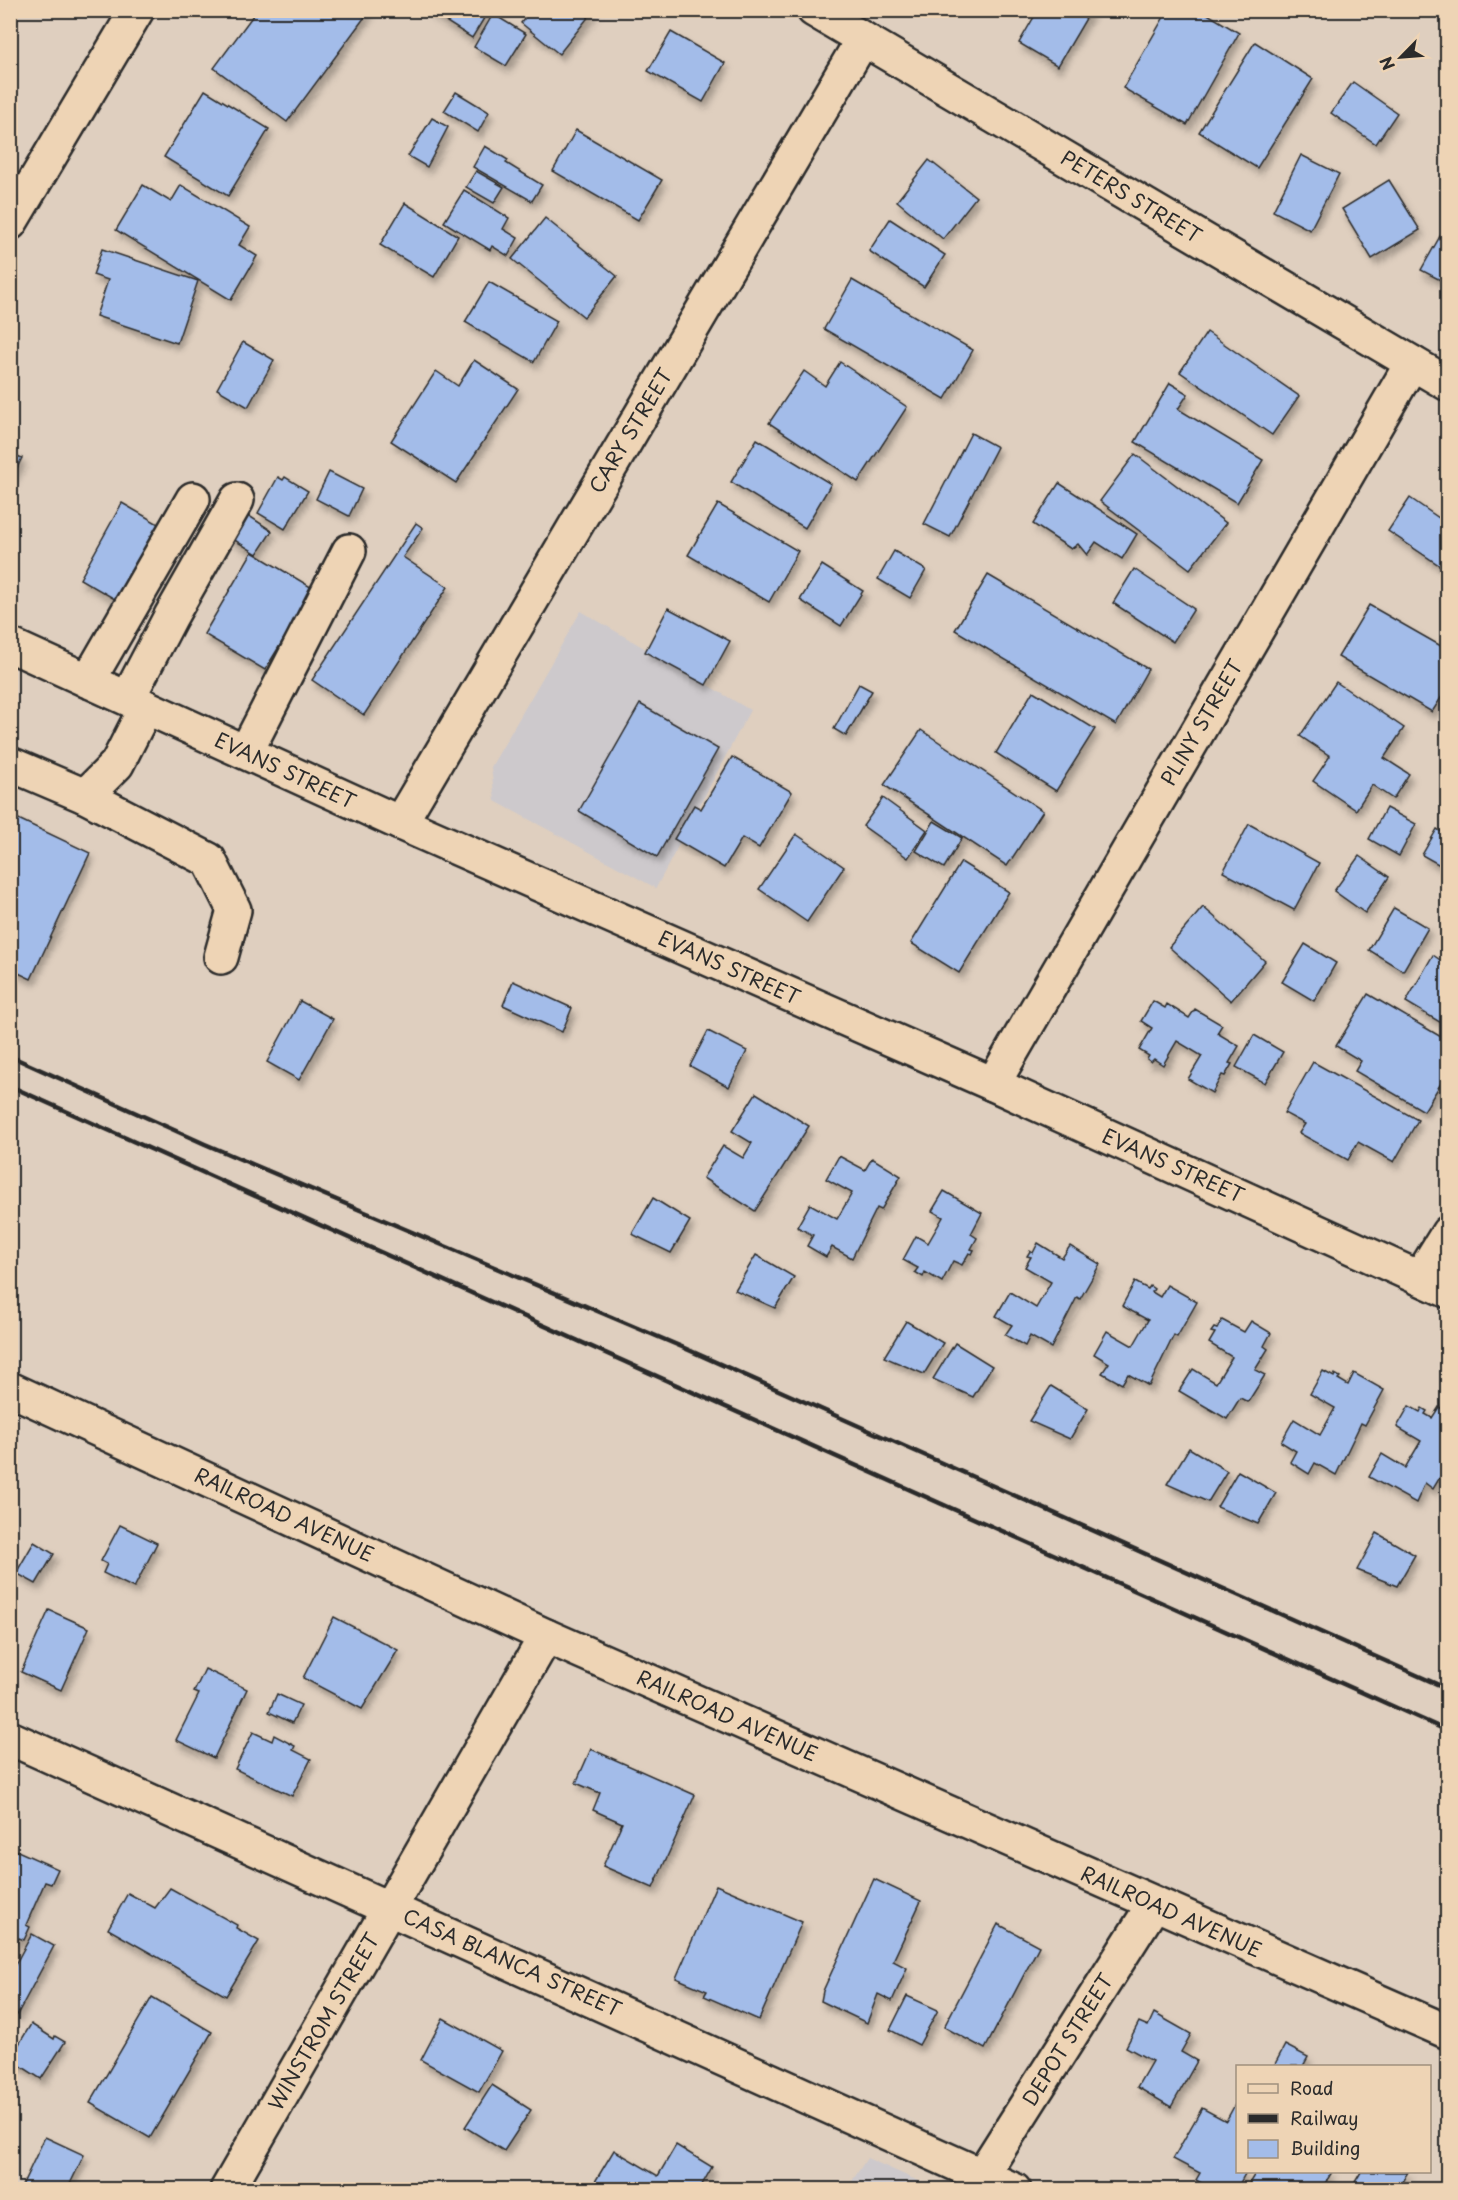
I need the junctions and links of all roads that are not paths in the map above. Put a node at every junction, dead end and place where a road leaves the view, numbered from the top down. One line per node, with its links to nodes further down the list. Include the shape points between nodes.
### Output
1 (137, 10): 4 (street)
2 (814, 10): 3 (street, PETERS STREET)
3 (863, 39): 5 (street, PETERS STREET); 16 (street, CARY STREET)
4 (10, 223)
5 (1412, 363): 6 (street, PETERS STREET); 18 (street, PLINY STREET)
6 (1448, 384)
7 (193, 499): 11 (street)
8 (237, 500): 12 (street)
9 (349, 551): 13 (street)
10 (10, 645): 11 (street, EVANS STREET)
11 (88, 681): 12 (street, EVANS STREET)
12 (137, 702): 13 (street, EVANS STREET); 15 (street, via 117,764)
13 (246, 752): 16 (street, EVANS STREET)
14 (10, 764): 15 (street)
15 (85, 796): 17 (street, via 209,860 234,910)
16 (400, 824): 18 (street, EVANS STREET)
17 (221, 957)
18 (993, 1084): 20 (street, EVANS STREET)
19 (1448, 1233): 20 (street)
20 (1434, 1285)
21 (10, 1389): 22 (street, RAILROAD AVENUE)
22 (546, 1636): 24 (street, RAILROAD AVENUE); 25 (street, WINSTROM STREET)
23 (10, 1738): 25 (street, CASA BLANCA STREET)
24 (1154, 1904): 26 (street, RAILROAD AVENUE); 27 (street, DEPOT STREET)
25 (391, 1908): 27 (street, CASA BLANCA STREET); 28 (street, WINSTROM STREET)
26 (1448, 2032)
27 (982, 2175): 29 (street, CASA BLANCA STREET)
28 (227, 2190)
29 (1014, 2190)

